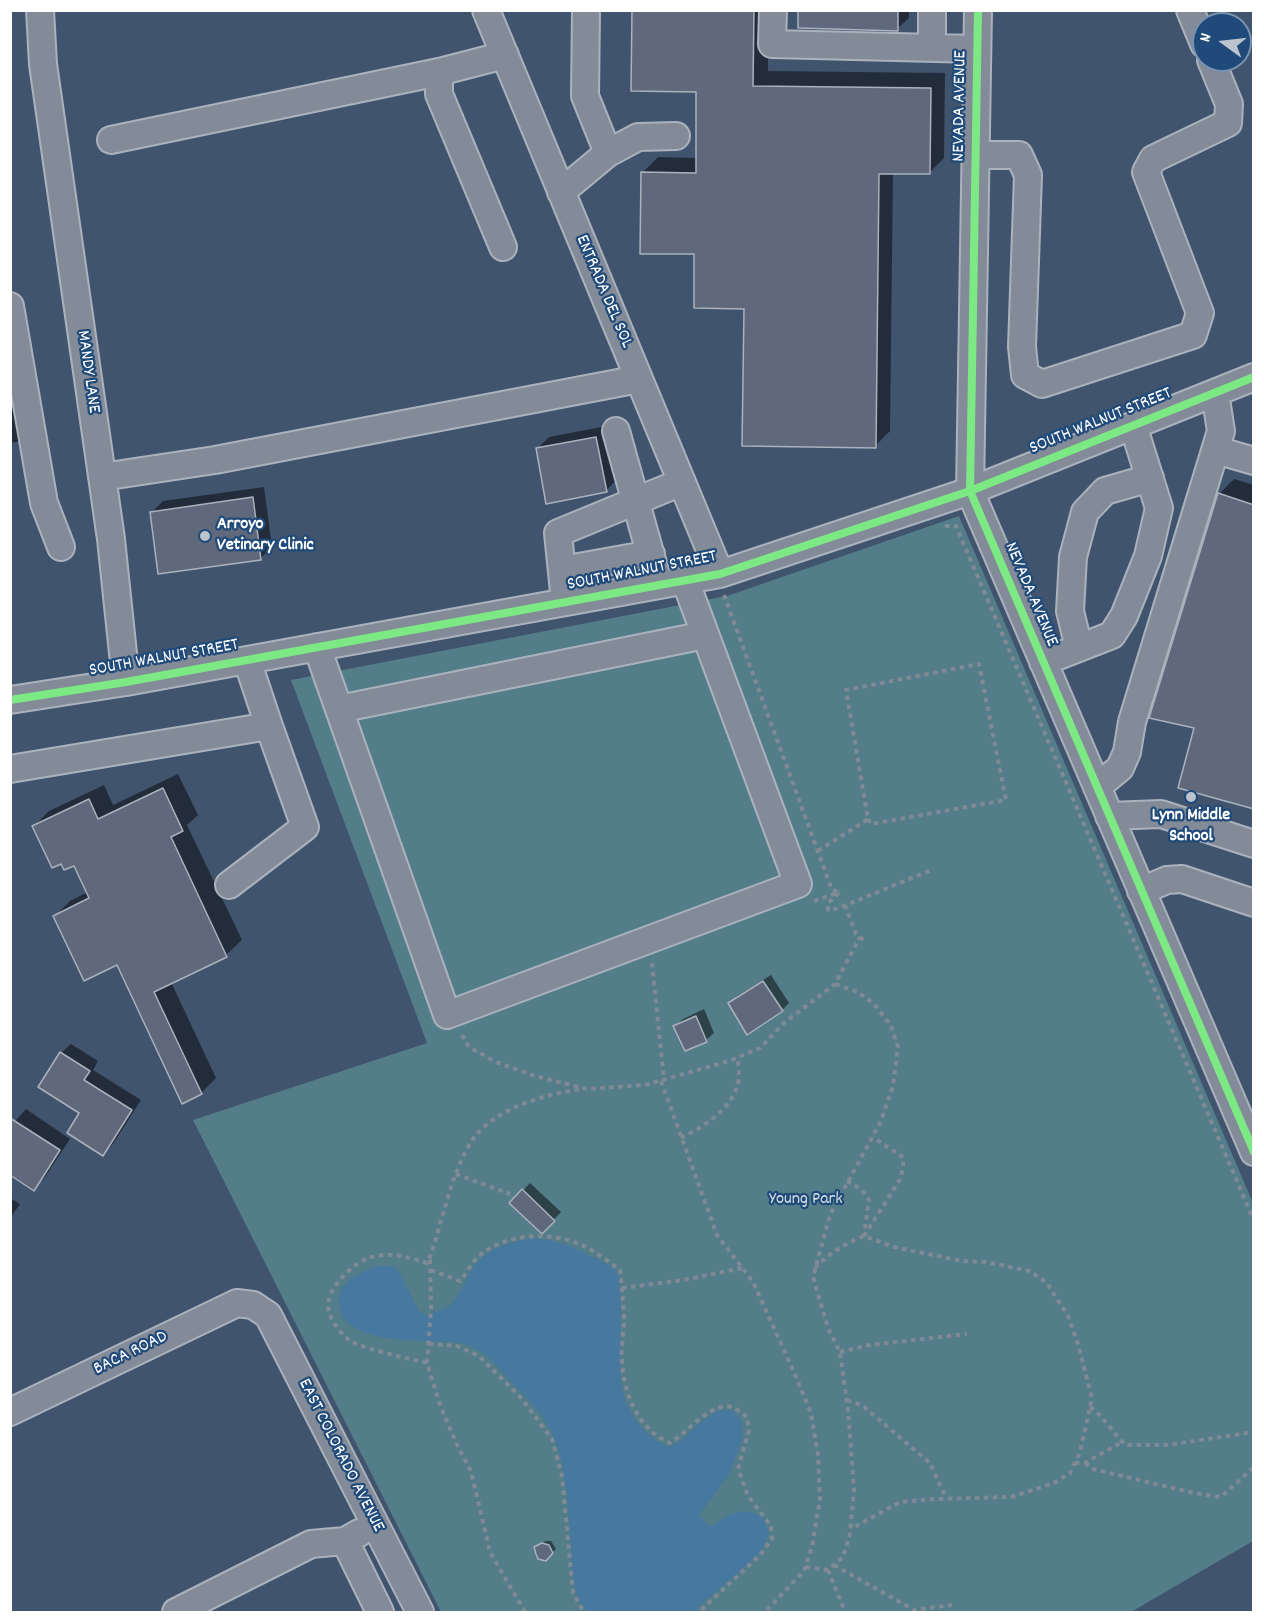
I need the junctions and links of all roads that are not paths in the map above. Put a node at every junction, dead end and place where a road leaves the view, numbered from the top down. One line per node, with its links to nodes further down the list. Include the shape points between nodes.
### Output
1 (40, 10): 26 (street, MANDY LANE, via 43,64)
2 (486, 10): 9 (street, ENTRADA DEL SOL)
3 (586, 10): 14 (street, via 585,96)
4 (773, 10): 7 (street, via 772,44)
5 (932, 10): 7 (street)
6 (978, 10): 8 (street, NEVADA AVENUE)
7 (932, 48): 8 (street)
8 (977, 49): 15 (street, NEVADA AVENUE)
9 (505, 55): 10 (street); 16 (street, ENTRADA DEL SOL)
10 (439, 72): 13 (street); 17 (street, via 439,94)
11 (1216, 72): 15 (street, via 1230,104 1228,123 1153,159 1146,172 1200,314 1193,334 1042,384 1025,375 1022,347 1028,176 1019,155)
12 (676, 136): 14 (street, via 638,137)
13 (111, 140)
14 (608, 153): 16 (street)
15 (976, 155): 29 (street, NEVADA AVENUE)
16 (561, 192): 20 (street, ENTRADA DEL SOL)
17 (503, 248)
18 (10, 306): 31 (street, via 44,503)
19 (1254, 377): 21 (street, SOUTH WALNUT STREET)
20 (639, 380): 26 (street); 28 (street, ENTRADA DEL SOL)
21 (1215, 393): 22 (street, SOUTH WALNUT STREET); 24 (street, via 1221,431)
22 (1133, 425): 27 (street); 29 (street, SOUTH WALNUT STREET)
23 (616, 431): 30 (street)
24 (1216, 450): 25 (street); 48 (street, via 1132,722 1127,752 1120,768)
25 (1254, 461)
26 (102, 477): 43 (street, MANDY LANE)
27 (1150, 478): 40 (street, via 1160,508 1148,556 1124,616 1112,635); 40 (street, via 1105,491 1085,512 1073,557 1070,611)
28 (682, 482): 30 (street); 34 (street, ENTRADA DEL SOL)
29 (970, 491): 34 (street, SOUTH WALNUT STREET); 42 (street, NEVADA AVENUE)
30 (636, 501): 32 (street); 33 (street, via 558,533)
31 (61, 547)
32 (651, 554): 33 (street); 36 (street)
33 (562, 570): 37 (street)
34 (718, 574): 35 (street, SOUTH WALNUT STREET)
35 (685, 580): 36 (street, SOUTH WALNUT STREET); 38 (street)
36 (659, 585): 37 (street, SOUTH WALNUT STREET)
37 (565, 602): 39 (street, SOUTH WALNUT STREET)
38 (705, 634): 45 (street); 45 (street, via 798,884 447,1015)
39 (317, 647): 41 (street, SOUTH WALNUT STREET); 45 (street)
40 (1078, 648): 42 (street)
41 (247, 660): 43 (street, SOUTH WALNUT STREET); 46 (street)
42 (1043, 662): 48 (street, NEVADA AVENUE)
43 (126, 682): 44 (street, SOUTH WALNUT STREET)
44 (10, 700)
45 (339, 710)
46 (269, 726): 47 (street); 51 (street, via 305,827)
47 (10, 769)
48 (1096, 787): 49 (street, NEVADA AVENUE)
49 (1109, 816): 50 (street, via 1161,814); 52 (street, NEVADA AVENUE)
50 (1254, 844)
51 (229, 885)
52 (1141, 891): 53 (street, via 1167,880 1182,879); 54 (street, NEVADA AVENUE)
53 (1254, 903)
54 (1254, 1152)
55 (254, 1305): 56 (street, BACA ROAD, via 237,1303); 57 (street, EAST COLORADO AVENUE, via 268,1315)
56 (10, 1412)
57 (375, 1524): 58 (street); 61 (street, EAST COLORADO AVENUE)
58 (345, 1541): 59 (street, via 311,1544); 60 (street)
59 (176, 1612)
60 (380, 1612)
61 (420, 1612)

